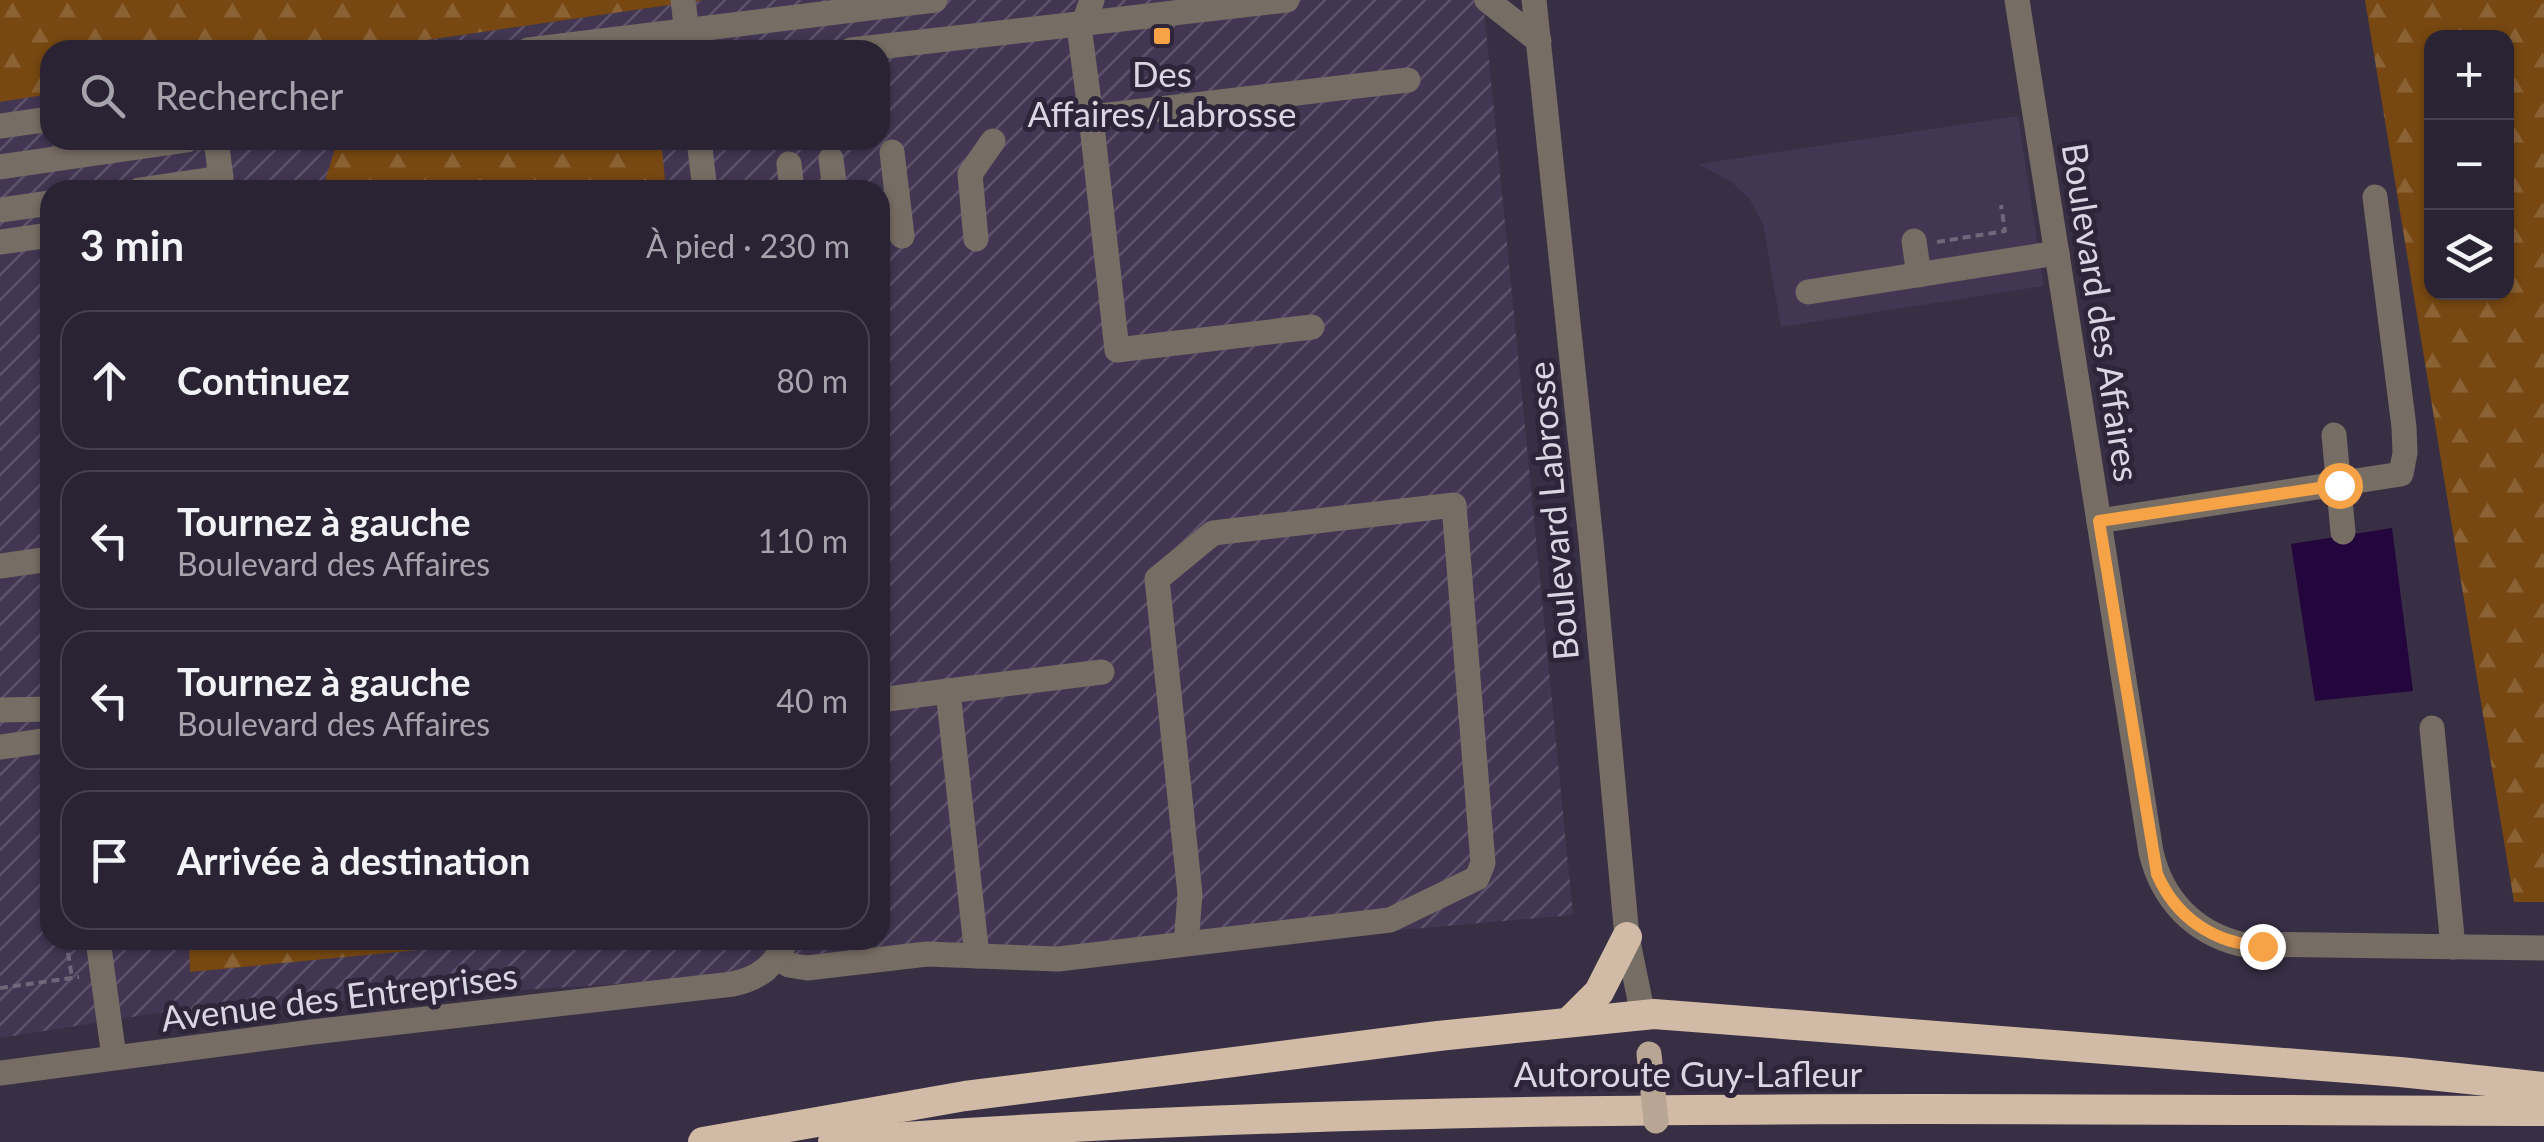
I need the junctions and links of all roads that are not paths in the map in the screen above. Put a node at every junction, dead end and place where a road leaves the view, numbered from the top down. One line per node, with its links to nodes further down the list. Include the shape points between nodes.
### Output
1 (682, 0): 8 (street)
2 (935, 0): 8 (street)
3 (1288, 0): 7 (street)
4 (1487, 0): 9 (street)
5 (1534, 0): 9 (street, Boulevard Labrosse)
6 (2017, 0): 35 (street, Boulevard des Affaires)
7 (1088, 12): 10 (street); 12 (street, via 1080,34)
8 (687, 39)
9 (1538, 41): 53 (street, Boulevard Labrosse)
10 (890, 44)
11 (1408, 80): 12 (street)
12 (1091, 118): 38 (street, via 1117,350)
13 (40, 120): 14 (street)
14 (0, 126)
15 (993, 141): 32 (street, via 970,174)
16 (117, 150): 22 (street)
17 (217, 150): 23 (street)
18 (700, 150): 24 (street)
19 (892, 152): 31 (street)
20 (831, 159): 26 (street)
21 (789, 164): 25 (street)
22 (0, 167)
23 (221, 180)
24 (704, 180)
25 (791, 180)
26 (833, 180)
27 (2375, 197): 40 (street, via 2404,465 2395,477)
28 (40, 204): 29 (street)
29 (0, 210)
30 (40, 236): 34 (street)
31 (902, 236)
32 (976, 240)
33 (1914, 241): 36 (street)
34 (0, 242)
35 (2057, 253): 36 (street); 41 (street, Boulevard des Affaires)
36 (1919, 275): 37 (street)
37 (1808, 292)
38 (1312, 327)
39 (2334, 435): 40 (street)
40 (2339, 485): 41 (street); 42 (street)
41 (2099, 521): 55 (street, Boulevard des Affaires, via 2151,852 2174,904 2198,926 2240,944)
42 (2343, 532)
43 (40, 560): 44 (street)
44 (0, 566)
45 (1102, 672): 46 (street)
46 (948, 692): 47 (street); 60 (street)
47 (890, 699)
48 (40, 709): 49 (street)
49 (0, 710)
50 (2432, 728): 55 (street)
51 (40, 741): 52 (street)
52 (0, 747)
53 (1627, 937): 61 (street, Boulevard Labrosse); 62 (highway, via 1599,992)
54 (1186, 944): 54 (street, via 1390,920 1477,878 1483,863 1454,505 1213,532 1157,579 1190,894); 60 (street, via 1058,959)
55 (2453, 947): 56 (street, Boulevard des Affaires)
56 (2544, 948)
57 (99, 950): 64 (street)
58 (781, 950): 64 (street, Avenue des Entreprises, via 764,972 733,984)
59 (782, 950): 60 (street, via 789,965 807,968 908,955)
60 (976, 956)
61 (1643, 1015): 62 (highway); 66 (highway)
62 (1570, 1021): 69 (highway, via 965,1096)
63 (1648, 1054): 68 (main road, bridge)
64 (114, 1057): 65 (street, Avenue des Entreprises)
65 (0, 1073)
66 (2544, 1087)
67 (2544, 1111): 70 (highway, Autoroute Guy-Lafleur, via 1484,1112)
68 (1656, 1121)
69 (703, 1142)
70 (834, 1142)

